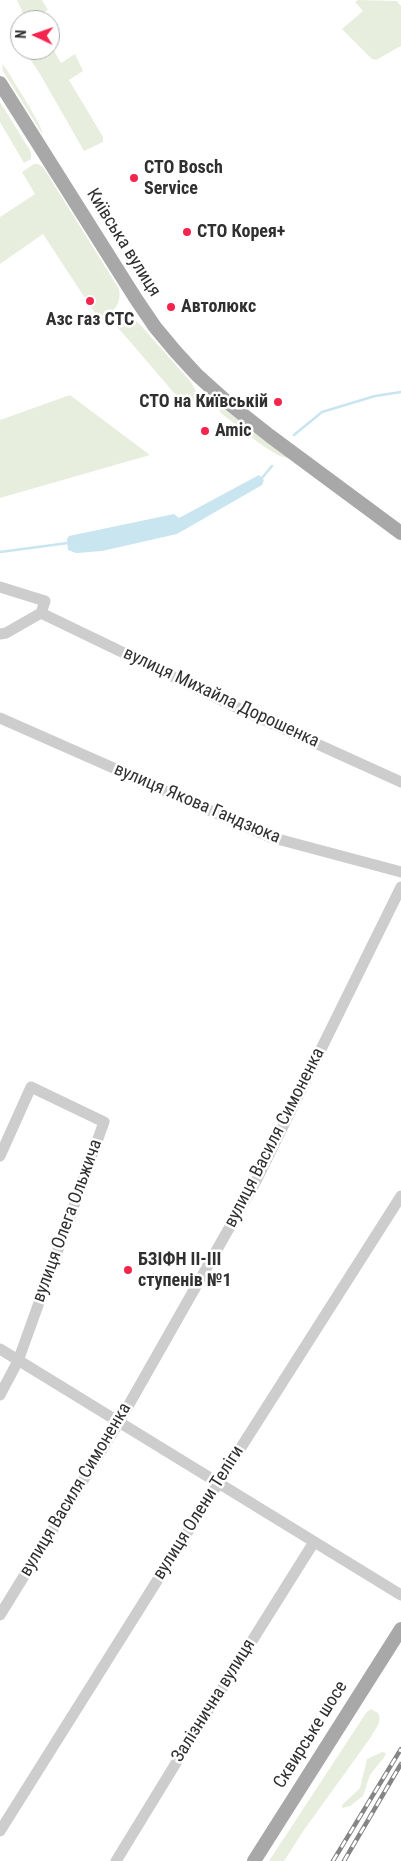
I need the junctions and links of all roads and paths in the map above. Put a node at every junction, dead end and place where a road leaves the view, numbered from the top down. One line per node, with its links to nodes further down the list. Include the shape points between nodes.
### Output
1 (0, 83): 2 (main road, Київська вулиця, via 131,292 175,352 238,411)
2 (401, 533)
3 (0, 587): 4 (street, via 45,601)
4 (41, 613): 5 (street, via 6,634); 7 (street, вулиця Михайла Дорошенка)
5 (0, 634)
6 (0, 718): 8 (street, вулиця Якова Гандзюка, via 270,837)
7 (401, 782)
8 (401, 872)
9 (401, 887): 15 (street, вулиця Василя Симоненка, via 257,1179)
10 (0, 1156): 13 (street, вулиця Олега Ольжича, via 30,1087 104,1122)
11 (401, 1196): 16 (street, вулиця Олени Теліги)
12 (0, 1349): 13 (street)
13 (18, 1361): 14 (street, вулиця Олега Ольжича); 15 (street)
14 (0, 1395)
15 (119, 1422): 16 (street); 19 (street, вулиця Василя Симоненка)
16 (219, 1482): 17 (street); 21 (street, вулиця Олени Теліги)
17 (314, 1542): 18 (street); 22 (street, Залізнична вулиця)
18 (401, 1595)
19 (0, 1614)
20 (401, 1629): 23 (main road, Сквирське шосе)
21 (0, 1831)
22 (116, 1861)
23 (254, 1861)

